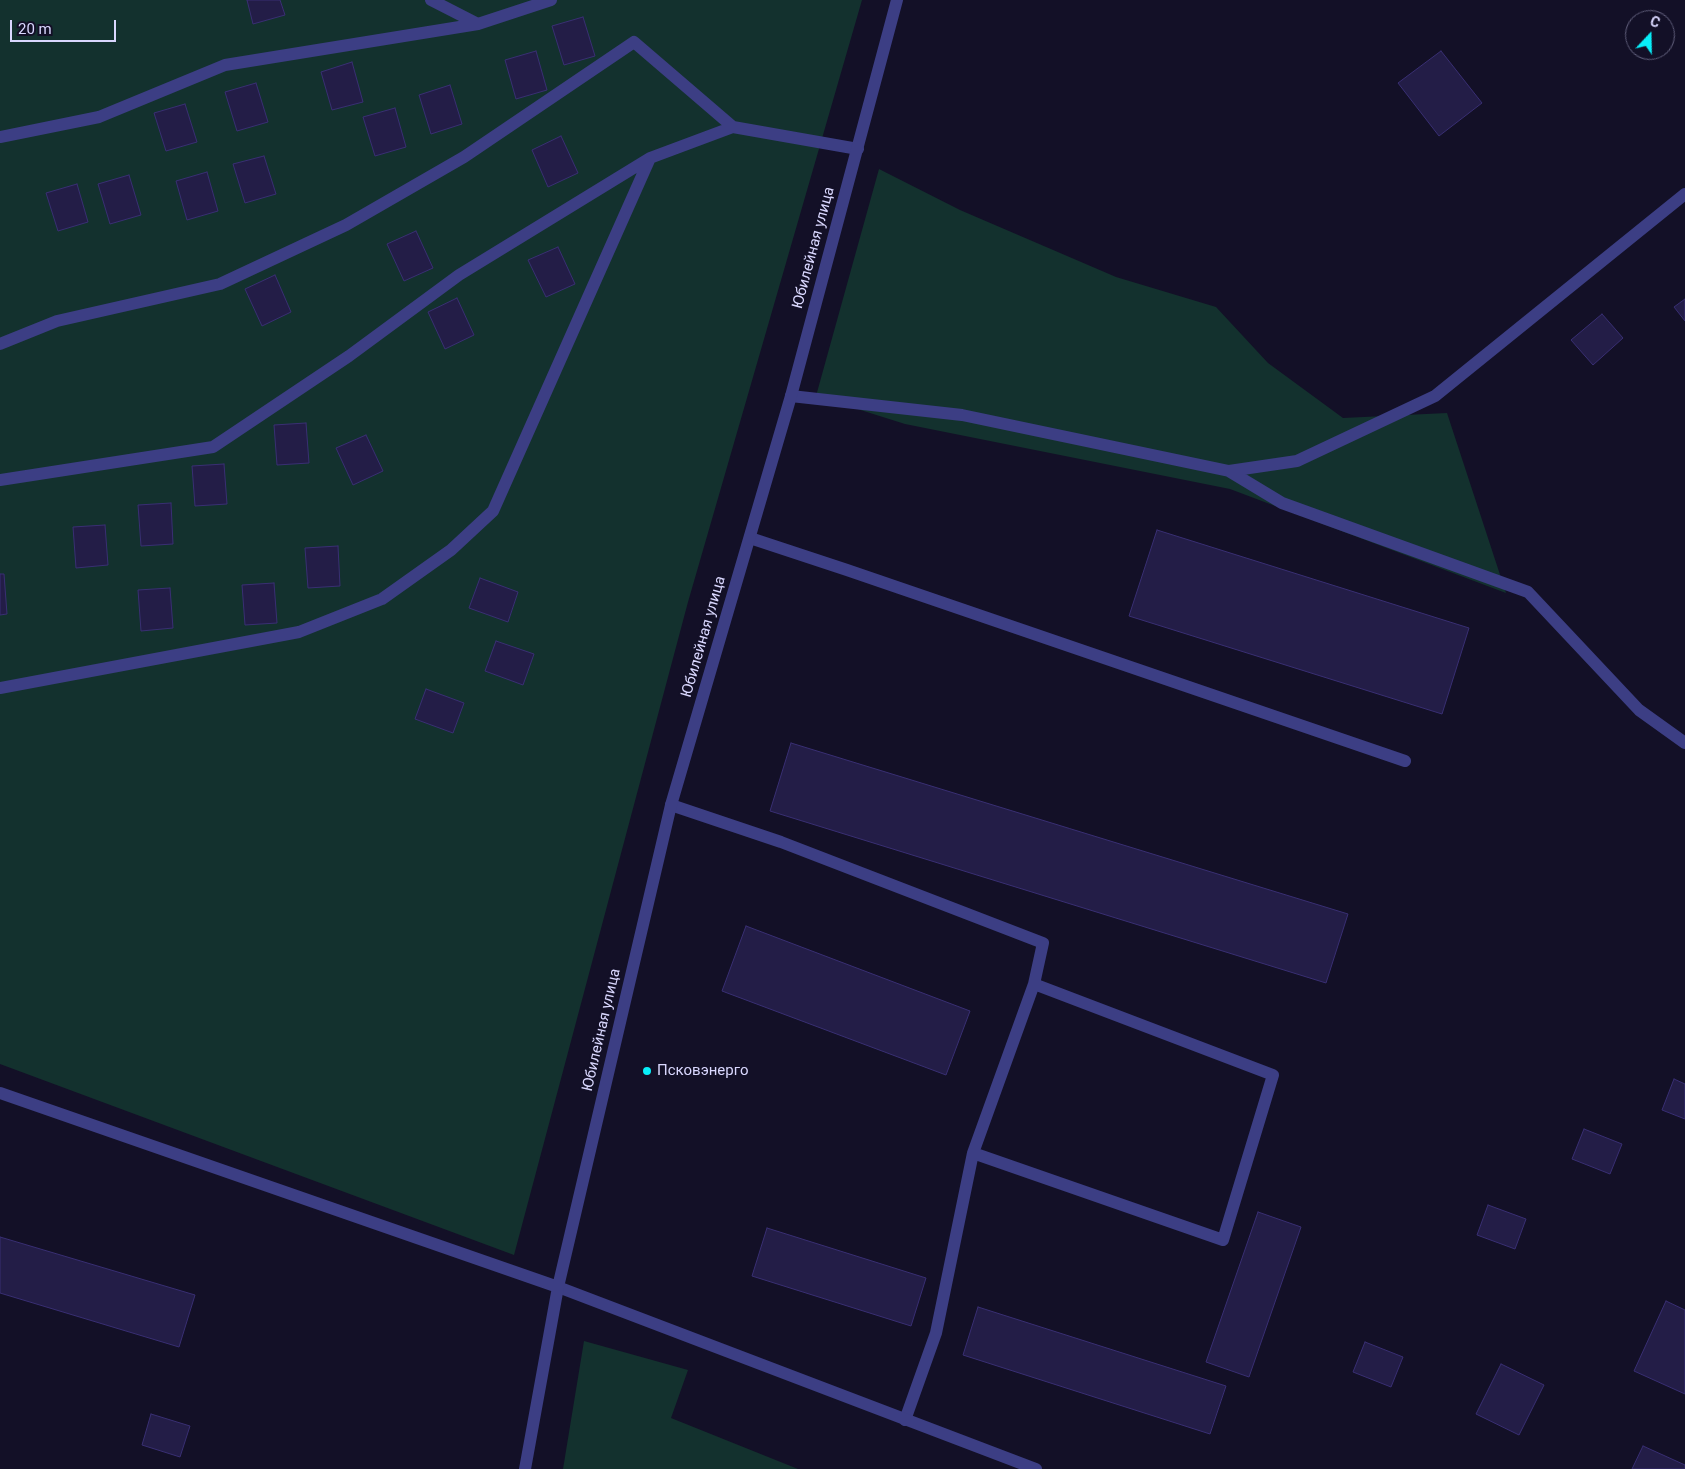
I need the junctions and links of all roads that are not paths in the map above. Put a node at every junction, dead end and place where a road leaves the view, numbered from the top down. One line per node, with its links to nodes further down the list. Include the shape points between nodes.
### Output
1 (431, 0): 4 (street)
2 (551, 0): 4 (street)
3 (897, 0): 7 (street, Юбилейная улица)
4 (478, 24): 6 (street, via 225,65 99,117)
5 (733, 128): 7 (street); 8 (street); 10 (street, via 634,42 464,157 346,225 220,284 57,321)
6 (0, 137)
7 (858, 149): 11 (street, Юбилейная улица)
8 (650, 158): 13 (street, via 459,275 349,356 213,447); 15 (street, via 493,511 451,550 382,599 299,632)
9 (1685, 194): 12 (street, via 1435,396 1297,460)
10 (0, 344)
11 (791, 396): 12 (street, via 962,415); 14 (street, Юбилейная улица)
12 (1229, 471): 16 (street, via 1282,503 1528,592 1639,710)
13 (0, 480)
14 (750, 538): 17 (street); 18 (street, Юбилейная улица)
15 (0, 688)
16 (1685, 743)
17 (1405, 761)
18 (671, 805): 19 (street, via 781,842 1043,943); 22 (street, Юбилейная улица)
19 (1034, 984): 21 (street); 21 (street, via 1273,1075 1223,1240)
20 (0, 1093): 22 (street)
21 (974, 1153): 23 (street, via 936,1334)
22 (558, 1287): 23 (street); 24 (street, Юбилейная улица)
23 (905, 1420): 25 (street)
24 (524, 1469)
25 (1036, 1469)

